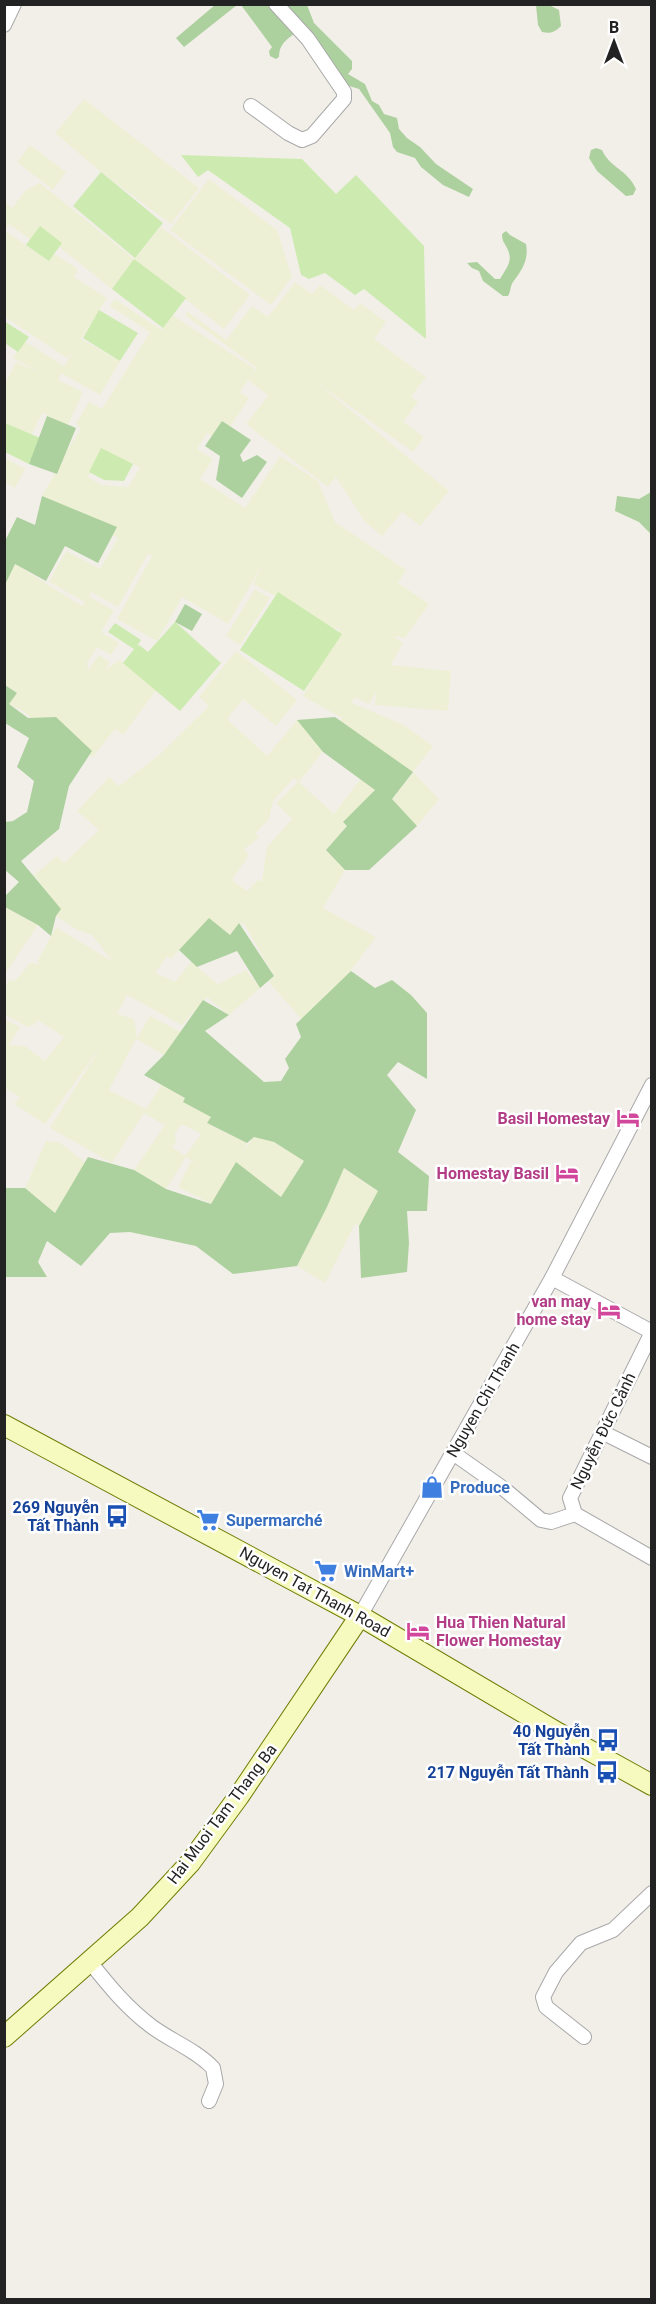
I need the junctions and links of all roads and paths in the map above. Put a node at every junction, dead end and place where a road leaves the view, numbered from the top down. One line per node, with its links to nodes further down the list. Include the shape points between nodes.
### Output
1 (14, 4): 3 (street)
2 (276, 4): 4 (street, via 308,39 344,92 344,99 312,136 302,140)
3 (4, 25)
4 (250, 106)
5 (651, 1085): 6 (street, Nguyen Chi Thanh)
6 (552, 1278): 7 (street); 10 (street, Nguyen Chi Thanh)
7 (651, 1332): 9 (street, Nguyễn Đức Cảnh)
8 (4, 1425): 14 (main road, Nguyen Tat Thanh Road)
9 (602, 1432): 11 (street); 12 (street, Nguyễn Đức Cảnh, via 570,1498)
10 (453, 1453): 12 (street, via 541,1520 551,1522); 14 (street, Nguyen Chi Thanh)
11 (651, 1457)
12 (575, 1514): 13 (street)
13 (651, 1558)
14 (360, 1616): 15 (main road, Nguyen Tat Thanh Road); 17 (main road, Hai Muoi Tam Thang Ba, via 190,1863 140,1917)
15 (651, 1785)
16 (651, 1893): 19 (street, via 613,1930 581,1942 556,1972 543,1997 546,2007)
17 (90, 1962): 18 (main road, Hai Muoi Tam Thang Ba); 20 (street, via 133,2012 213,2068 216,2084)
18 (4, 2037)
19 (584, 2037)
20 (209, 2101)

